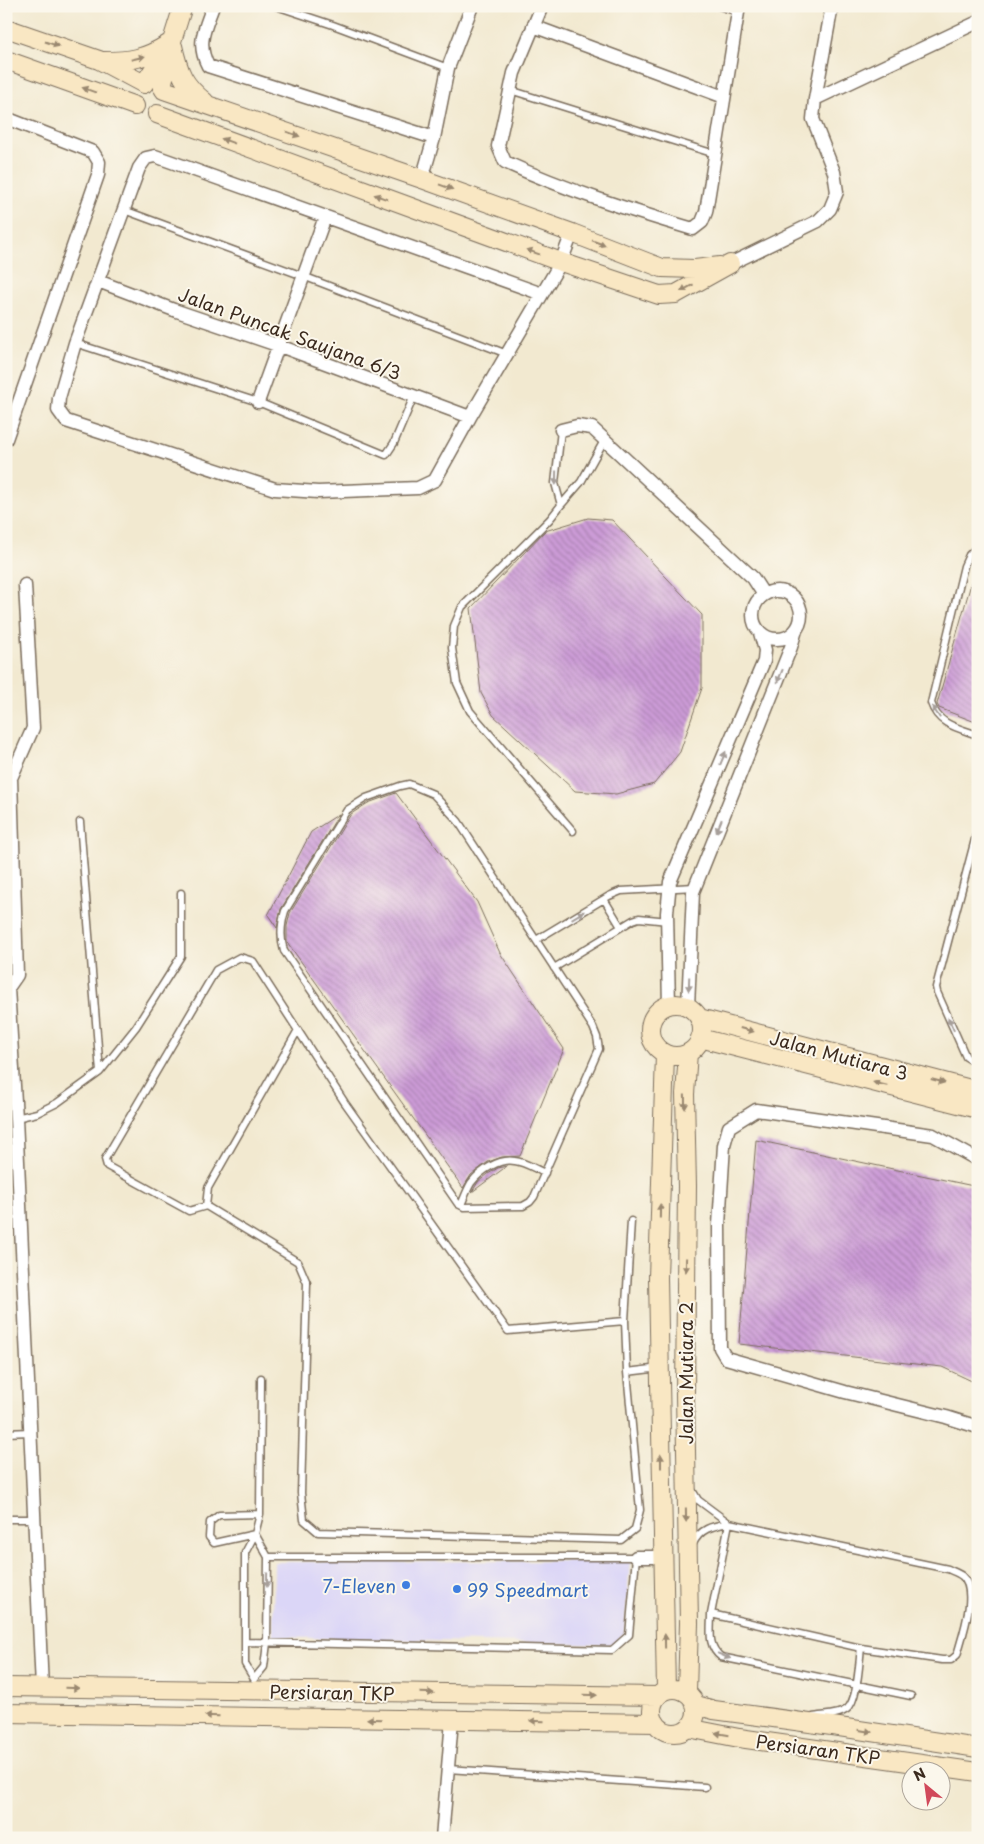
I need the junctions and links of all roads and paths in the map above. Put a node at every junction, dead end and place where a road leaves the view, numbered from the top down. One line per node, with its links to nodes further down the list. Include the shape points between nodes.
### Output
1 (183, 6): 12 (street)
2 (213, 6): 25 (street, via 202,40 202,55 208,66)
3 (276, 6): 15 (lane)
4 (542, 6): 10 (street)
5 (719, 6): 8 (lane)
6 (832, 6): 20 (street)
7 (469, 7): 15 (street)
8 (739, 9): 19 (street)
9 (978, 22): 20 (street)
10 (534, 26): 18 (street); 19 (street)
11 (6, 28): 14 (street, one-way to 14)
12 (172, 41): 14 (street, one-way to 12, via 142,58); 16 (street); 17 (street); 22 (street, via 180,75)
13 (6, 60): 21 (street, one-way to 13)
14 (99, 60): 16 (street)
15 (448, 68): 25 (street)
16 (144, 84): 17 (street, via 153,83); 21 (street, via 136,92)
17 (163, 89): 22 (street); 23 (street, via 166,103)
18 (510, 90): 26 (lane); 26 (street, via 498,146 505,162 544,180 621,207 693,229 702,222 706,212)
19 (724, 97): 26 (street)
20 (815, 99): 32 (street, via 813,120 834,172 837,192 830,209 818,221)
21 (135, 106): 23 (street, via 147,115)
22 (208, 106): 27 (street, one-way to 27)
23 (157, 114): 31 (street, one-way to 23)
24 (6, 118): 43 (street, via 93,152 99,162 98,175)
25 (434, 138): 27 (street)
26 (715, 154)
27 (422, 179): 30 (street, one-way to 30)
28 (124, 210): 29 (street, via 139,168 146,158 155,156); 33 (lane); 34 (street)
29 (325, 217): 33 (street); 35 (street)
30 (572, 233): 31 (street); 32 (street, one-way to 32, via 662,268 695,269)
31 (560, 262): 32 (street, one-way to 31, via 676,294 659,295); 35 (street)
32 (730, 264)
33 (302, 276): 37 (street); 38 (lane)
34 (98, 280): 36 (street); 37 (street, Jalan Puncak Saujana 6/3)
35 (542, 294): 38 (street)
36 (75, 344): 40 (lane); 41 (street, via 59,398 58,410 66,421 275,489 318,492 418,488 435,480)
37 (277, 345): 39 (street, Jalan Puncak Saujana 6/3); 40 (street)
38 (507, 354): 41 (street)
39 (414, 396): 40 (lane, via 394,444 386,455); 41 (street, Jalan Puncak Saujana 6/3)
40 (258, 402)
41 (470, 417)
42 (561, 430): 44 (street, via 577,426 592,428); 45 (lane, one-way to 45, via 555,483)
43 (6, 439)
44 (605, 439): 45 (lane, via 581,482); 48 (street, via 753,578)
45 (561, 504): 54 (lane, via 550,519 462,606 454,626 452,648 457,683 470,711)
46 (978, 546): 51 (lane, one-way to 46, via 946,723 939,718 931,703 964,566)
47 (25, 584): 63 (street, via 33,728 11,778 17,975)
48 (764, 595): 49 (street, via 780,591 794,598 801,611); 50 (street, via 758,600 752,616)
49 (796, 630): 50 (street, via 780,640); 55 (street, one-way to 55)
50 (760, 633): 56 (street, one-way to 50, via 764,661 765,650)
51 (978, 735)
52 (80, 822): 71 (lane)
53 (978, 828): 70 (lane, one-way to 53, via 966,1057 936,987)
54 (573, 831)
55 (695, 887): 56 (lane); 65 (street, one-way to 65, via 691,906)
56 (670, 888): 58 (lane, via 621,891); 59 (street)
57 (181, 893): 71 (lane, via 181,956 136,1027)
58 (604, 899): 60 (lane); 61 (lane, one-way to 58)
59 (668, 920): 60 (lane, via 638,918); 64 (street)
60 (621, 927): 62 (lane)
61 (536, 940): 62 (lane); 77 (lane, via 458,821 433,794 409,784 366,798 348,810 290,902 282,922 284,951)
62 (554, 968): 76 (lane, via 593,1027 599,1049)
63 (7, 988): 74 (street)
64 (669, 1006): 65 (street, via 680,1004); 69 (street, via 657,1012 650,1026 652,1043)
65 (694, 1013): 67 (street, via 702,1026); 72 (street, Jalan Mutiara 3, one-way to 72)
66 (298, 1030): 78 (lane, via 208,1188); 78 (lane, via 253,961 240,957 216,970 105,1159 107,1166 189,1211); 80 (lane, via 345,1103 508,1331)
67 (700, 1038): 68 (street); 73 (street, Jalan Mutiara 3, one-way to 67)
68 (688, 1053): 69 (street, via 680,1056); 87 (street, Jalan Mutiara 2, one-way to 87, via 685,1094 688,1186)
69 (665, 1054): 81 (street, Jalan Mutiara 2, one-way to 69, via 658,1278)
70 (978, 1062)
71 (100, 1072): 74 (lane, via 37,1114)
72 (978, 1091)
73 (978, 1109)
74 (16, 1118): 85 (street)
75 (978, 1160): 84 (street, via 933,1135 756,1110 729,1127 724,1145 719,1225 720,1348 726,1358)
76 (545, 1173): 77 (lane, via 534,1197 523,1206); 77 (lane, via 517,1161 498,1163 470,1184)
77 (461, 1205)
78 (206, 1206): 82 (lane, via 298,1262 307,1283 301,1493 304,1520 318,1532 621,1540 635,1529 640,1510)
79 (631, 1221): 80 (lane)
80 (626, 1320): 82 (lane)
81 (661, 1368): 82 (lane); 95 (street, Jalan Mutiara 2, one-way to 81)
82 (627, 1372)
83 (261, 1378): 88 (lane)
84 (978, 1427)
85 (30, 1432): 86 (lane); 90 (street)
86 (6, 1433)
87 (685, 1468): 91 (lane, via 698,1500); 96 (street, Jalan Mutiara 2, one-way to 96)
88 (260, 1514): 92 (lane); 92 (lane, via 219,1515 210,1522 209,1538 214,1543)
89 (6, 1518): 90 (lane)
90 (34, 1519): 104 (street)
91 (729, 1523): 96 (lane, via 710,1526 702,1532); 97 (lane); 100 (lane, via 948,1569 963,1577 970,1602 957,1654 951,1660)
92 (255, 1534): 93 (lane); 98 (lane, via 245,1553)
93 (268, 1557): 94 (lane); 99 (lane, one-way to 99)
94 (636, 1557): 95 (street); 99 (lane, via 629,1635 612,1650)
95 (663, 1557): 105 (street, Jalan Mutiara 2, one-way to 95)
96 (687, 1558): 107 (street, Jalan Mutiara 2)
97 (712, 1614): 100 (lane); 102 (lane, one-way to 102, via 711,1639 714,1651 721,1657)
98 (245, 1642): 99 (lane); 101 (lane, via 245,1664)
99 (267, 1643): 101 (lane, via 264,1667)
100 (861, 1648): 102 (lane)
101 (253, 1685): 104 (street, Persiaran TKP, one-way to 101); 105 (street, Persiaran TKP, one-way to 105)
102 (856, 1685): 106 (lane); 109 (lane, via 855,1696 848,1708 832,1714)
103 (6, 1688): 104 (street, Persiaran TKP)
104 (42, 1688)
105 (662, 1693): 107 (street, via 681,1689); 111 (street, via 652,1709)
106 (911, 1696)
107 (692, 1699): 109 (street, Persiaran TKP, via 714,1710); 113 (street, via 696,1718)
108 (6, 1713): 110 (street, Persiaran TKP, one-way to 108)
109 (786, 1719): 112 (street, Persiaran TKP)
110 (452, 1720): 111 (street, Persiaran TKP, one-way to 110); 116 (street)
111 (656, 1723): 113 (street, via 667,1732 682,1732)
112 (839, 1726): 114 (street, Persiaran TKP, one-way to 114); 115 (street)
113 (688, 1728): 115 (street, Persiaran TKP, one-way to 113)
114 (978, 1748)
115 (833, 1751): 117 (street, Persiaran TKP)
116 (448, 1770): 118 (lane); 119 (street)
117 (978, 1772)
118 (705, 1787)
119 (442, 1838)

